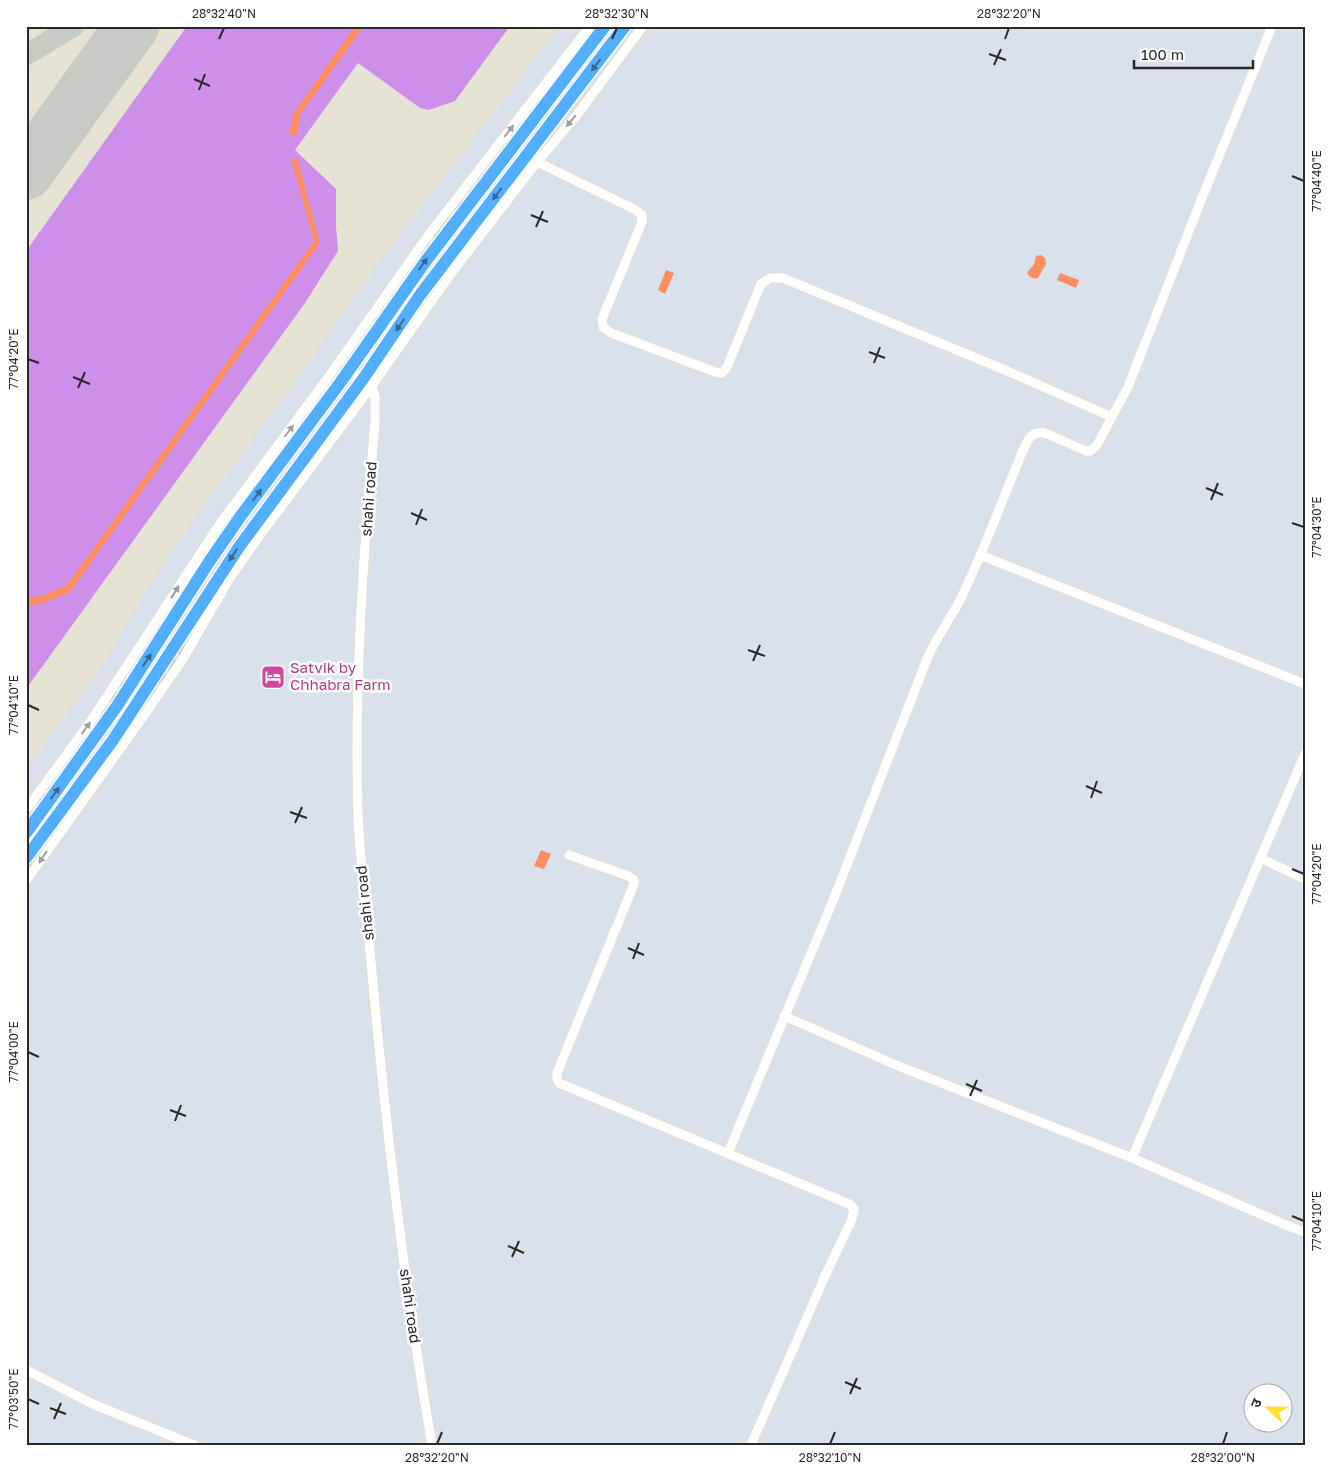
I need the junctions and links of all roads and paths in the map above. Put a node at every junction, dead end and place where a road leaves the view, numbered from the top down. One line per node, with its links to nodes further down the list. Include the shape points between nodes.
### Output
1 (590, 26): 13 (street, one-way to 1, via 91,721 219,525 427,237)
2 (605, 26): 7 (highway, one-way to 2, via 424,262)
3 (625, 26): 8 (highway, one-way to 8, via 420,295)
4 (643, 26): 6 (street, one-way to 6)
5 (1272, 26): 9 (street, via 1136,368)
6 (537, 162): 8 (street); 9 (street, via 642,215 642,222 602,319 603,327 611,333 722,373 761,284 770,278 783,278)
7 (350, 369): 8 (street); 14 (highway, one-way to 7, via 122,699 224,540)
8 (367, 383): 16 (highway, one-way to 16, via 239,547 113,740); 19 (street, one-way to 19, via 228,581 183,659); 26 (street, shahi road, via 374,392 375,424 359,653 358,815 385,1109 408,1302)
9 (1112, 417): 10 (street, via 1097,445 1090,451 1045,434 1034,433 1029,438)
10 (980, 555): 11 (street); 20 (street, via 927,659 868,814)
11 (1305, 684)
12 (1305, 754): 17 (street)
13 (26, 810)
14 (26, 833)
15 (569, 855): 21 (street, via 628,876 634,884 557,1073 559,1083)
16 (26, 858)
17 (1260, 858): 18 (street); 22 (street)
18 (1305, 879)
19 (26, 881)
20 (784, 1016): 21 (street); 22 (street)
21 (728, 1153): 27 (street, via 849,1204 854,1209 852,1220)
22 (1132, 1158): 23 (street)
23 (1305, 1232)
24 (26, 1370): 25 (street, via 95,1404)
25 (194, 1445)
26 (432, 1445)
27 (751, 1445)

